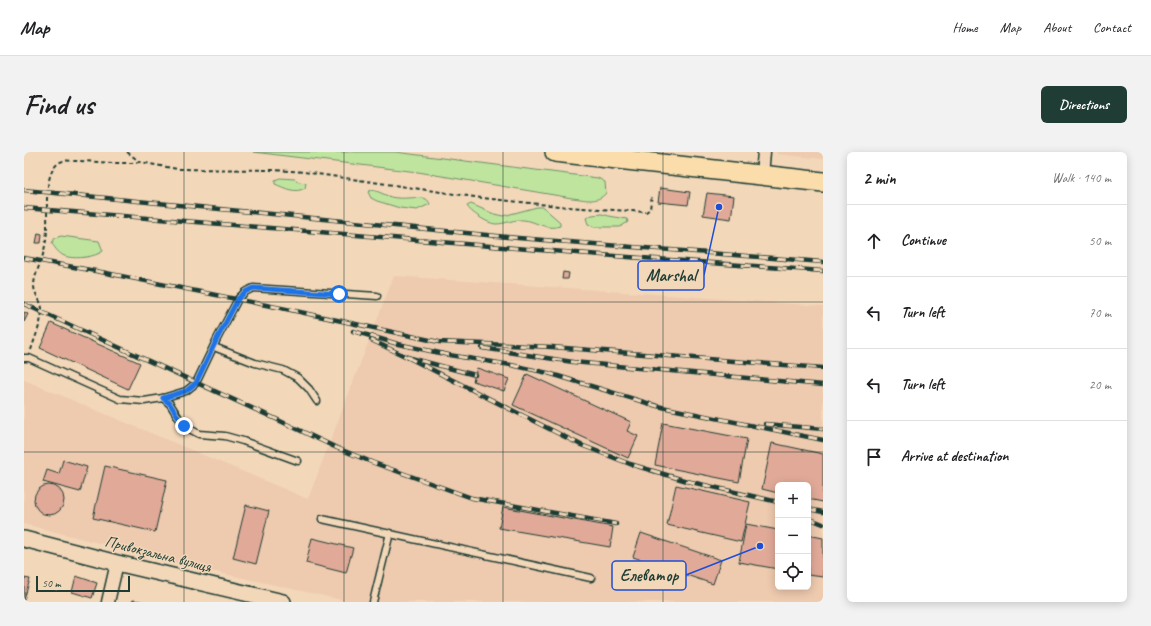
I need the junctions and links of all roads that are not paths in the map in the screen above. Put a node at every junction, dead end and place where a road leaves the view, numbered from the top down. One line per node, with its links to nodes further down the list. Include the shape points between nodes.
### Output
1 (555, 152): 3 (main road)
2 (764, 152): 3 (street)
3 (762, 175): 4 (main road)
4 (823, 182)
5 (377, 296): 6 (lane, via 253,288 238,299)
6 (214, 347): 8 (lane, via 196,383 186,391); 9 (lane, via 255,363 283,370 298,378)
7 (26, 358): 8 (lane, via 120,399)
8 (163, 398): 10 (lane, via 184,426 199,434 225,436)
9 (317, 400)
10 (298, 461)
11 (322, 519): 12 (lane)
12 (390, 533): 15 (lane); 18 (lane)
13 (24, 539): 14 (street, Привокзальна вулиця)
14 (117, 563): 16 (street); 17 (street, Привокзальна вулиця)
15 (591, 578)
16 (108, 602)
17 (283, 602)
18 (373, 602)

